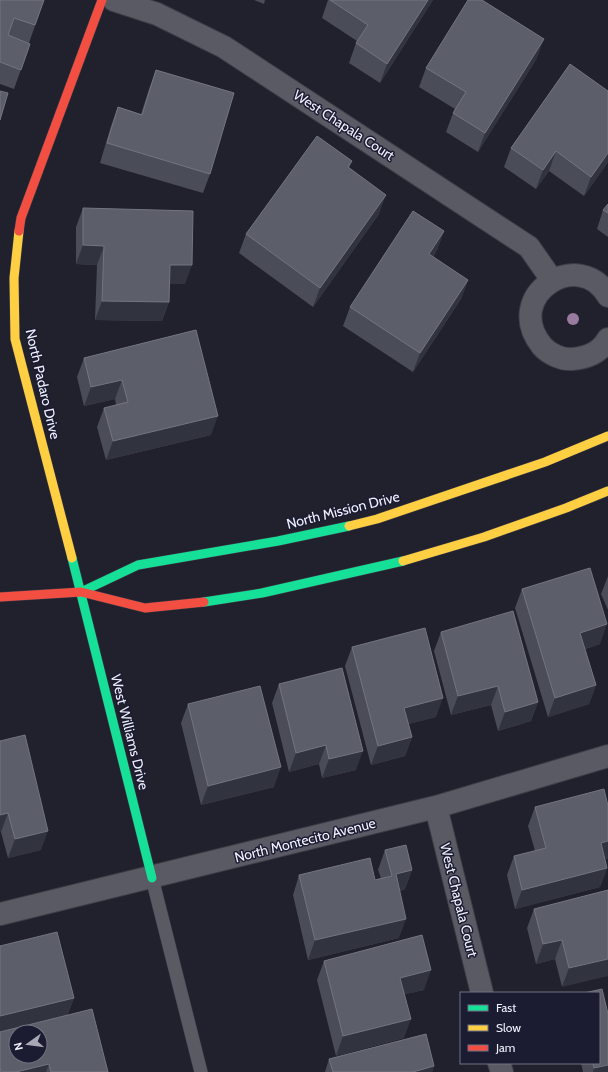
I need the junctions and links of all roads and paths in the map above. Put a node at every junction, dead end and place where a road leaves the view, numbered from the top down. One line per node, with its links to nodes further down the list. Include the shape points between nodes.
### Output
1 (102, 0): 8 (street, North Padaro Drive, via 21,218 14,278 15,339)
2 (114, 0): 3 (street, West Chapala Court, via 157,14 224,47 529,247)
3 (552, 280): 4 (street, via 566,275 580,276 594,281); 5 (street, via 534,299 530,312 531,326 545,349 556,356 569,359 583,358 595,352)
4 (608, 296)
5 (608, 339)
6 (608, 436): 8 (street, North Mission Drive, via 545,462 377,519 278,541 138,565)
7 (608, 491): 8 (street, North Mission Drive, via 484,537 413,558 262,592 145,608)
8 (81, 592): 9 (street, North Mission Drive); 12 (street, West Williams Drive)
9 (0, 596)
10 (608, 756): 11 (street, North Montecito Avenue)
11 (436, 807): 12 (street, North Montecito Avenue); 14 (street, West Chapala Court)
12 (152, 878): 13 (street, North Montecito Avenue); 15 (lane)
13 (0, 914)
14 (482, 992)
15 (201, 1072)

